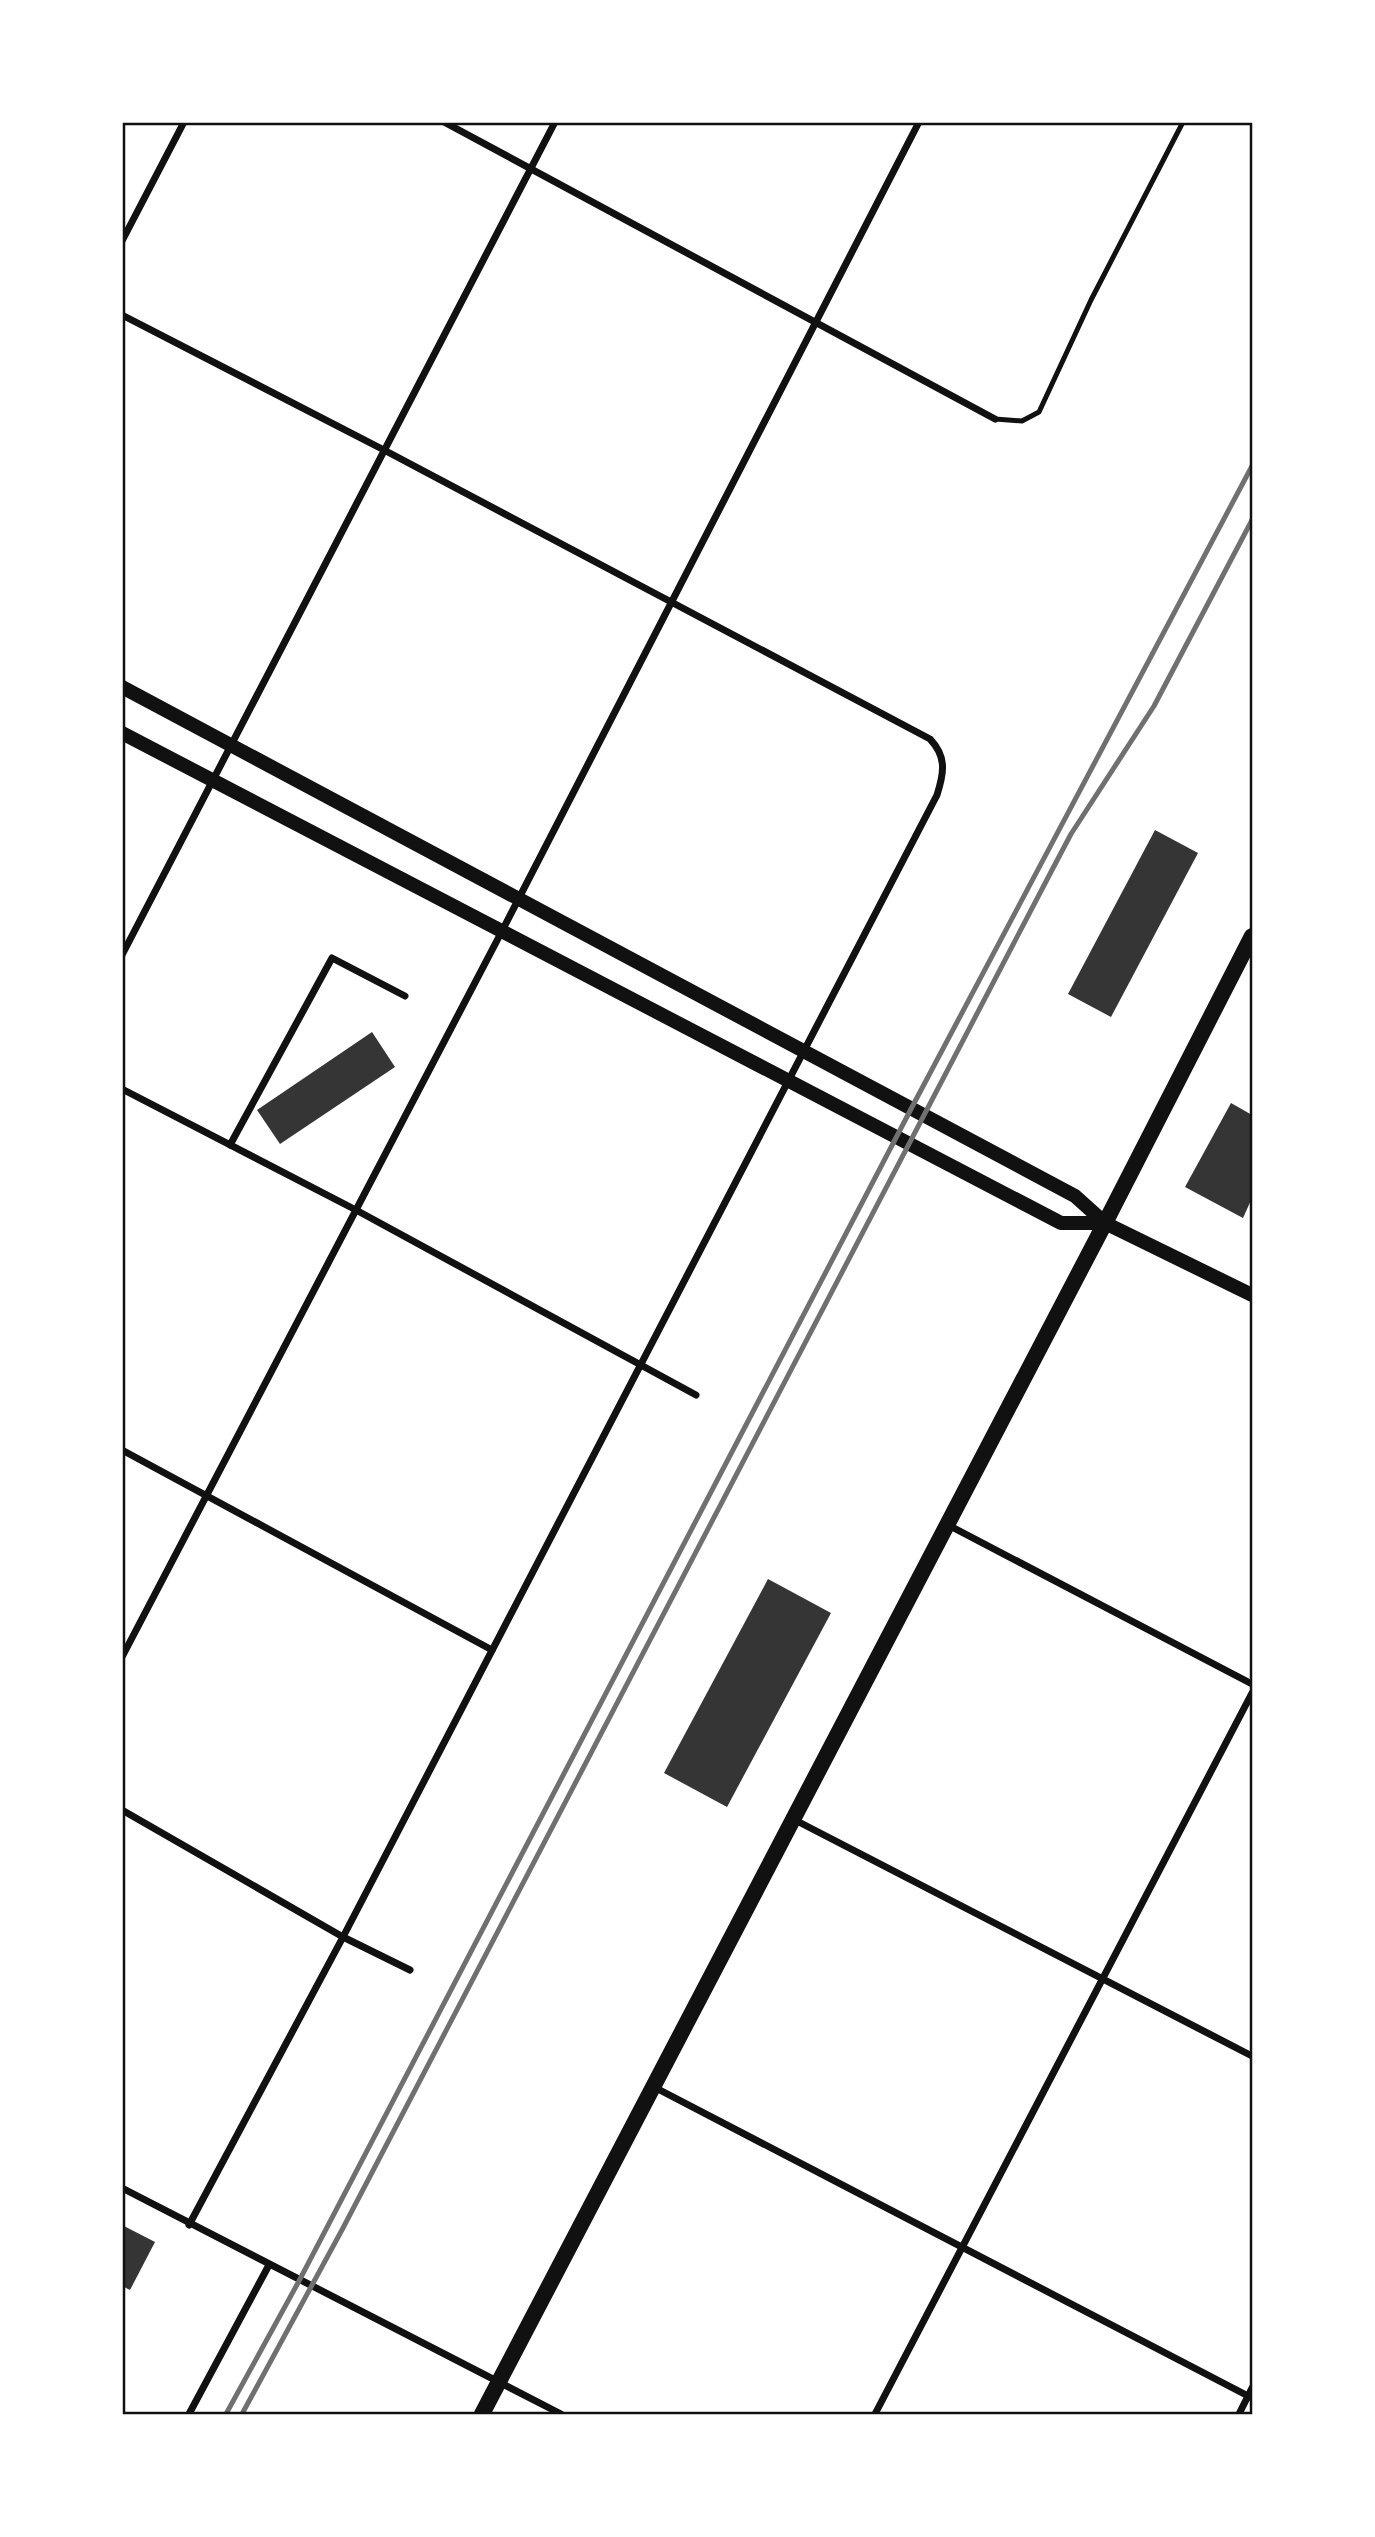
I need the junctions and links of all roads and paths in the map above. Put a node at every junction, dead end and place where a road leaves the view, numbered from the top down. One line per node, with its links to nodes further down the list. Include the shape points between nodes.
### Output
1 (184, 122): 7 (street)
2 (444, 122): 6 (street)
3 (555, 122): 6 (street)
4 (919, 122): 9 (street)
5 (1183, 122): 10 (lane, via 1039,412 1022,421)
6 (531, 168): 9 (street); 11 (street)
7 (122, 241)
8 (122, 315): 11 (street)
9 (815, 322): 10 (street); 12 (street)
10 (995, 419)
11 (384, 450): 12 (street); 15 (street)
12 (671, 603): 17 (street); 22 (street, via 930,739 943,761 937,795)
13 (122, 687): 15 (main road)
14 (122, 733): 16 (main road)
15 (233, 746): 16 (street); 17 (main road)
16 (215, 781): 18 (main road); 20 (street)
17 (519, 899): 18 (street); 22 (main road)
18 (502, 931): 23 (main road); 26 (street)
19 (1252, 936): 27 (main road)
20 (122, 955)
21 (405, 996): 25 (street, via 332,958)
22 (804, 1051): 23 (street); 27 (main road, via 1075,1196)
23 (787, 1080): 27 (main road, via 1061,1223); 29 (street)
24 (122, 1089): 25 (street)
25 (230, 1145): 26 (street)
26 (356, 1210): 29 (street); 32 (street)
27 (1105, 1223): 28 (main road); 33 (main road)
28 (1252, 1294)
29 (641, 1365): 30 (street); 34 (street)
30 (696, 1395)
31 (122, 1450): 32 (street)
32 (207, 1495): 34 (street); 35 (street)
33 (947, 1525): 36 (street); 39 (main road)
34 (492, 1650): 40 (street)
35 (122, 1657)
36 (1252, 1684)
37 (1252, 1693): 42 (street)
38 (122, 1810): 40 (street)
39 (793, 1819): 42 (street); 44 (main road)
40 (343, 1937): 41 (street); 46 (street)
41 (410, 1970)
42 (1102, 1979): 43 (street); 47 (street)
43 (1252, 2056)
44 (653, 2086): 47 (street); 49 (main road)
45 (122, 2188): 46 (street)
46 (189, 2225): 48 (street)
47 (963, 2246): 50 (street); 54 (street)
48 (269, 2265): 49 (street); 51 (street)
49 (499, 2382): 52 (main road); 53 (street)
50 (1251, 2394): 55 (street)
51 (189, 2414)
52 (482, 2414)
53 (561, 2414)
54 (875, 2414)
55 (1239, 2414)

